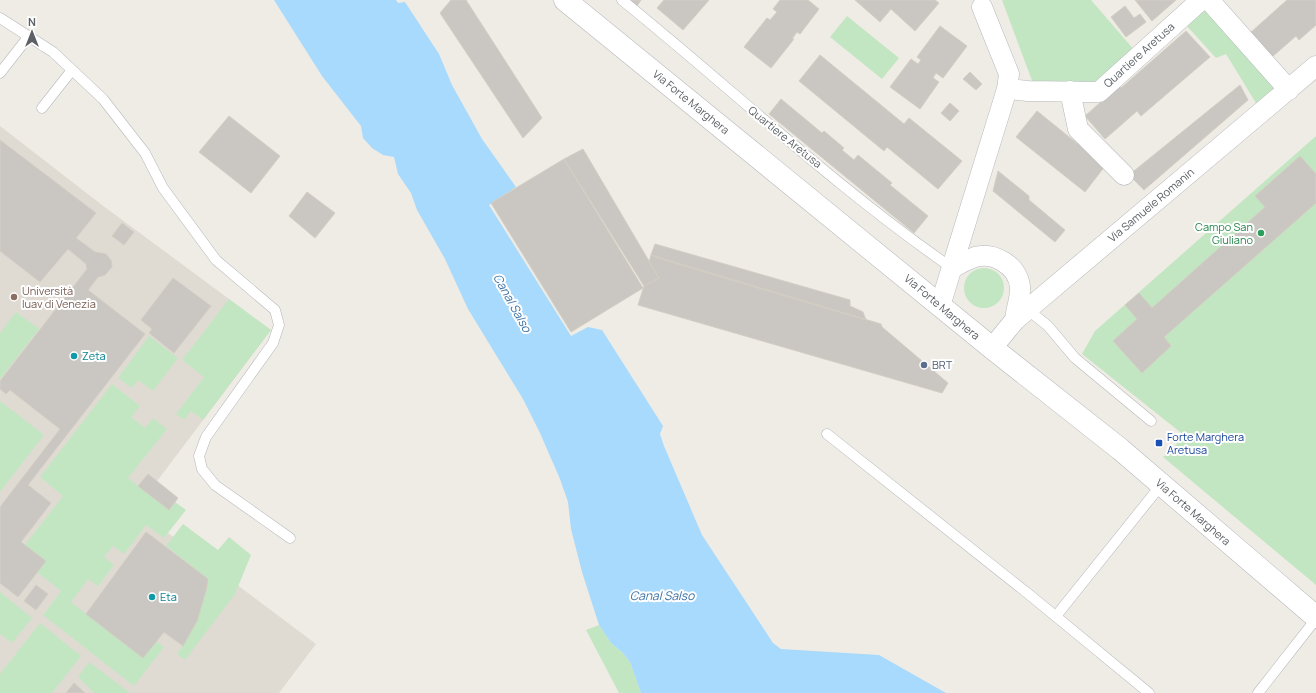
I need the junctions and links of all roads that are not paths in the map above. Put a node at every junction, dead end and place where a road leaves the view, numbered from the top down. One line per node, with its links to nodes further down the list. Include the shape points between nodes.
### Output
1 (566, 0): 17 (street, Via Forte Marghera)
2 (622, 0): 16 (lane, Quartiere Aretusa, via 911,240)
3 (1201, 0): 13 (street, Quartiere Aretusa, via 1098,92)
4 (1209, 0): 12 (street)
5 (982, 7): 11 (street, via 1009,74)
6 (0, 18): 7 (lane)
7 (29, 36): 9 (lane, via 53,52); 10 (lane)
8 (1316, 66): 12 (street, Via Samuele Romanin)
9 (72, 70): 14 (lane); 23 (lane, via 103,99 145,153 163,188 216,260 275,310 279,325 273,343 206,437 200,456 202,469 215,485)
10 (0, 73)
11 (1007, 88): 13 (street, Quartiere Aretusa); 16 (street)
12 (1289, 90): 18 (street, Via Samuele Romanin)
13 (1070, 91): 15 (street, via 1078,129)
14 (42, 108)
15 (1124, 175)
16 (952, 268): 17 (street); 18 (street, via 976,257 998,258 1015,273 1020,284)
17 (940, 306): 19 (street, Via Forte Marghera)
18 (1021, 314): 19 (street, Via Samuele Romanin); 20 (lane, via 1048,326 1075,358)
19 (992, 348): 22 (street, Via Forte Marghera, via 1120,448)
20 (1151, 421)
21 (827, 434): 24 (lane)
22 (1161, 484): 24 (lane); 25 (street, Via Forte Marghera)
23 (290, 538)
24 (1056, 616): 26 (lane)
25 (1316, 618): 27 (lane)
26 (1149, 693)
27 (1258, 693)

